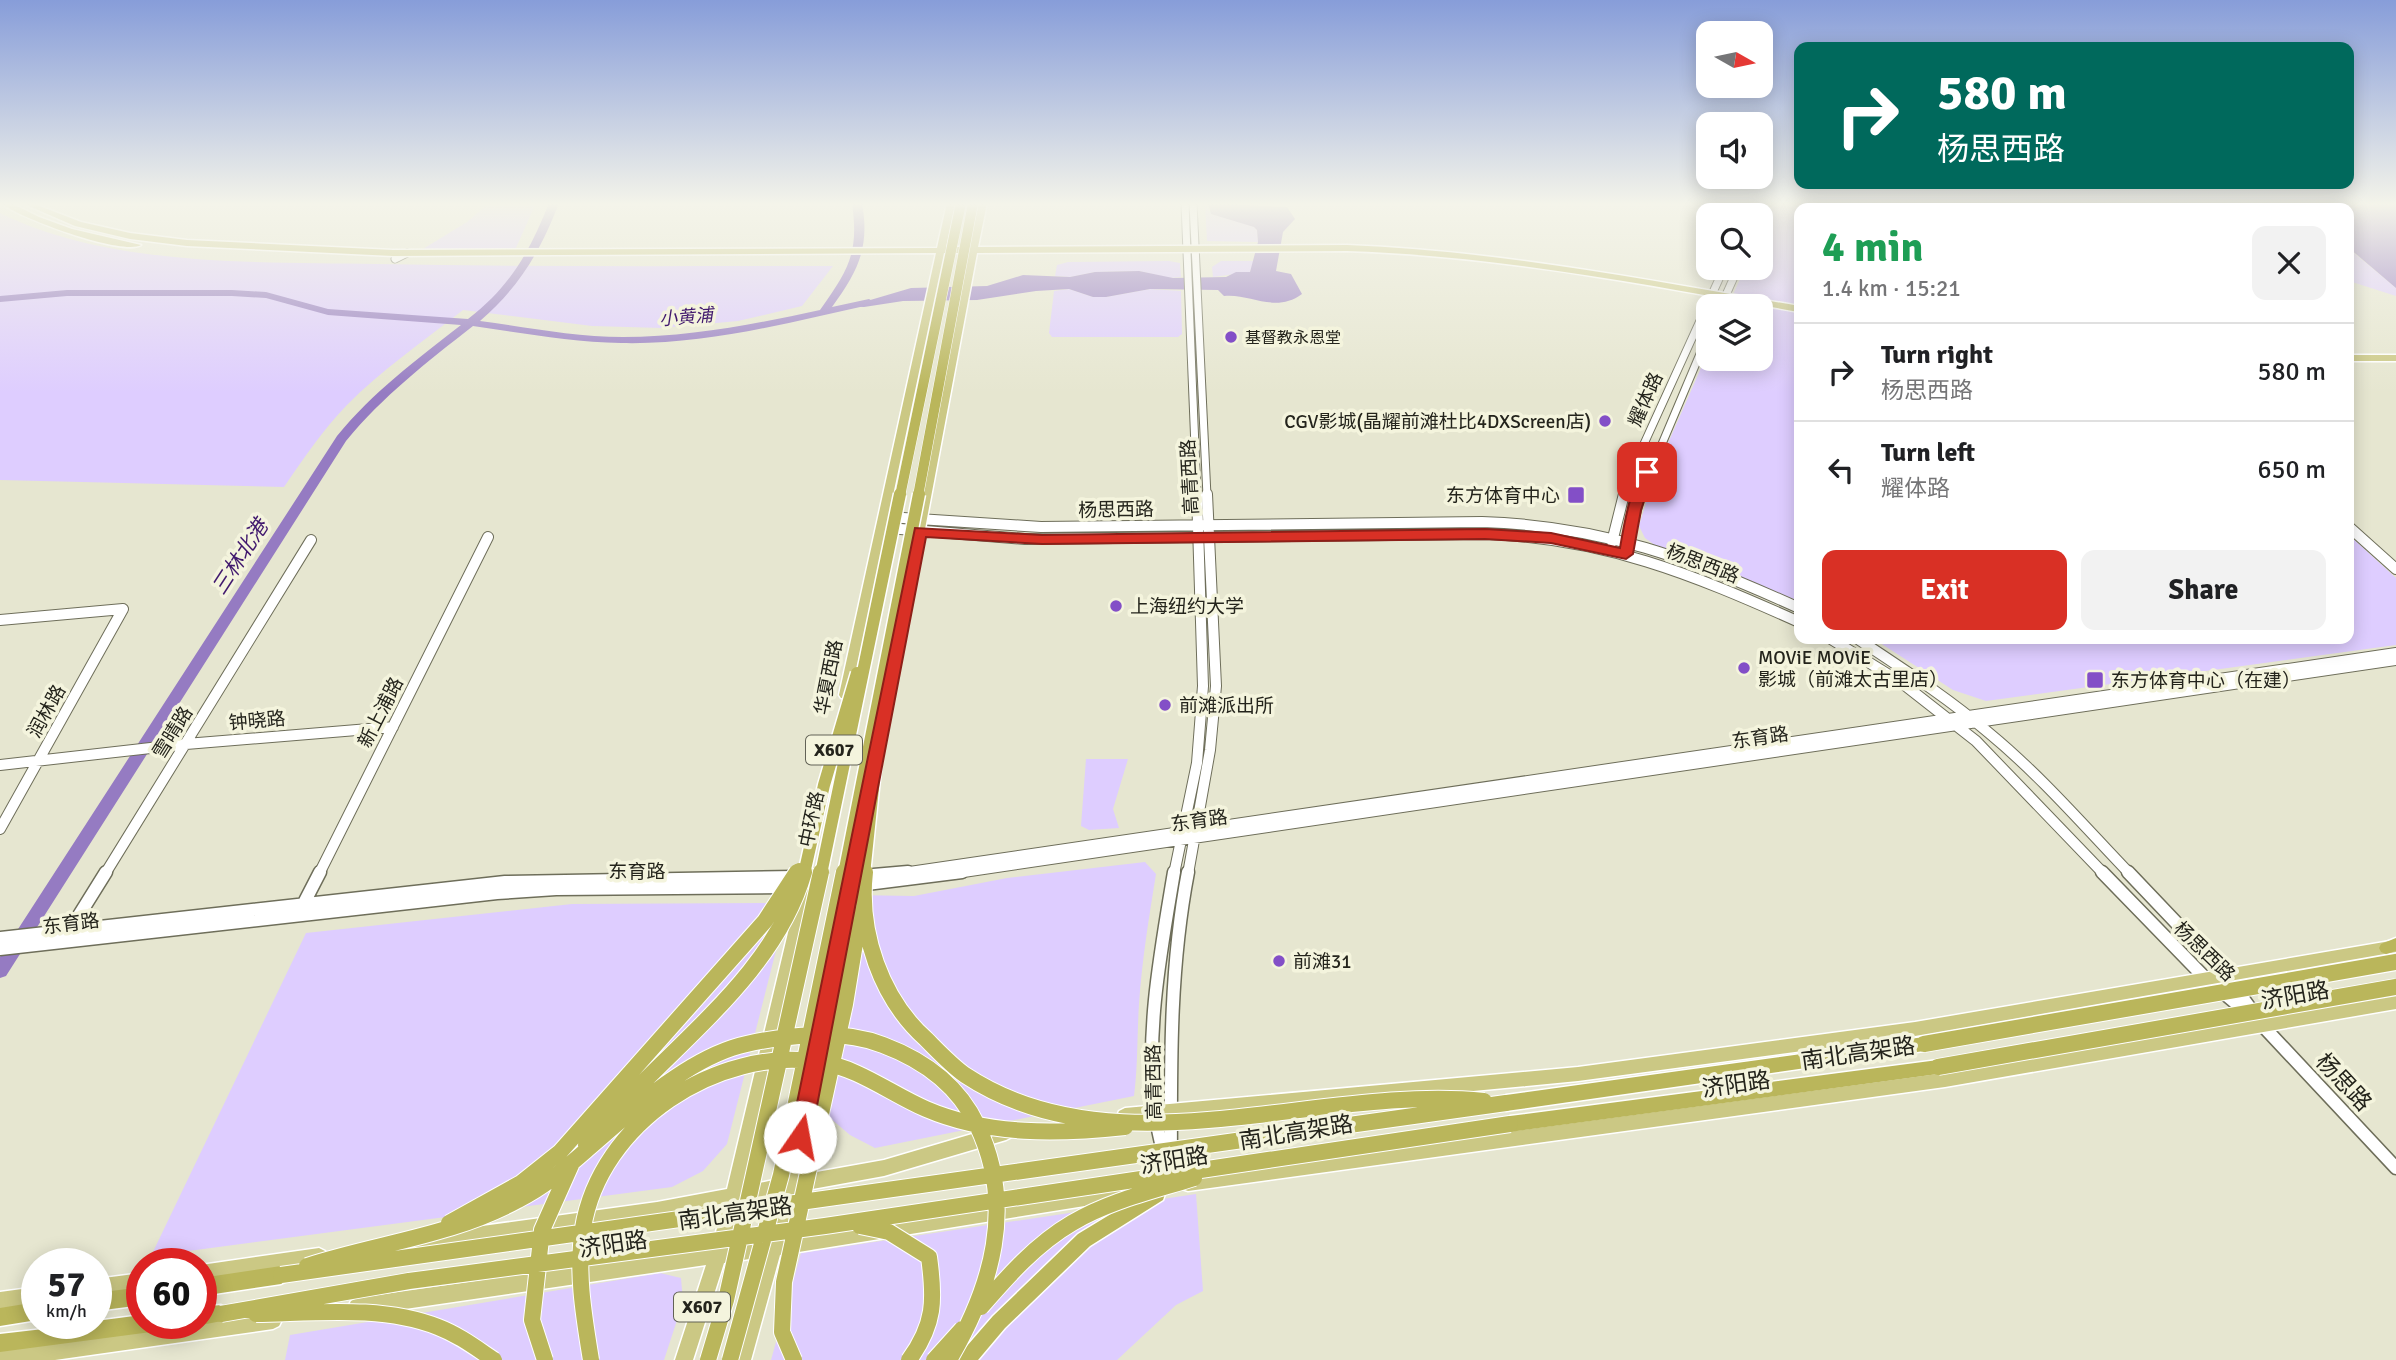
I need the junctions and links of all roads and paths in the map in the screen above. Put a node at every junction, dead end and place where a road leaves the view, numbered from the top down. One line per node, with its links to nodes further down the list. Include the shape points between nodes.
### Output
1 (937, 266): 19 (main road, 华夏西路 / X607)
2 (948, 266): 36 (highway, 中环路, bridge)
3 (961, 266): 43 (highway, bridge)
4 (970, 266): 23 (main road, X607)
5 (1193, 266): 7 (street, 高青西路)
6 (1544, 266): 8 (main road)
7 (1194, 292): 21 (street, 高青西路); 22 (street, 高青西路)
8 (1700, 294)
9 (1773, 306): 10 (main road)
10 (1794, 308)
11 (1773, 310): 12 (main road)
12 (1794, 314)
13 (1696, 329): 28 (street, 耀体路, via 1628,479)
14 (2396, 352): 15 (main road)
15 (2354, 356)
16 (2354, 356): 17 (main road)
17 (2396, 358)
18 (1696, 362): 30 (street, 耀体路, via 1643,483)
19 (880, 522): 23 (street, 杨思西路); 55 (main road, 华夏西路 / X607)
20 (2354, 523): 33 (street)
21 (1197, 525): 22 (street, 杨思西路); 23 (street, 杨思西路); 26 (street, 高青西路)
22 (1208, 525): 27 (street, 高青西路); 28 (street, 杨思西路, via 1482,522 1552,526)
23 (921, 526): 26 (street, 杨思西路, via 1033,540); 54 (main road, X607)
24 (2354, 531): 34 (street)
25 (488, 537): 46 (street, 新上浦路)
26 (1197, 537): 27 (street, 杨思西路); 52 (street, 高青西路, via 1201,726)
27 (1209, 537): 31 (street, 杨思西路, via 1485,534 1551,538); 51 (street, 高青西路, via 1215,713)
28 (1613, 538): 30 (street, 杨思西路); 31 (street, 耀体路)
29 (311, 540): 47 (street, 雪晴路)
30 (1628, 542): 32 (street, 耀体路); 35 (street, 杨思西路)
31 (1611, 550): 32 (street, 杨思西路)
32 (1626, 554): 38 (street, 杨思西路)
33 (2396, 561)
34 (2396, 569)
35 (1794, 606)
36 (877, 610): 53 (highway, bridge, via 834,742); 95 (highway, 中环路, bridge, via 726,1300)
37 (0, 620): 48 (street, 润林路, via 123,609)
38 (1794, 620)
39 (1839, 644): 45 (street, 杨思西路, via 1902,682)
40 (1866, 644): 44 (street, 杨思西路)
41 (2396, 653): 44 (street, 东育路)
42 (2396, 660): 44 (street, 东育路)
43 (882, 690): 54 (highway, bridge); 96 (highway, bridge, via 781,1175)
44 (1974, 719): 45 (street, 东育路); 62 (street, 杨思西路)
45 (1954, 722): 51 (street, 东育路); 63 (street, 杨思西路, via 2010,773)
46 (393, 727): 47 (street, 钟晓路); 56 (street, 新上浦路)
47 (186, 744): 48 (street, 钟晓路); 57 (street, 雪晴路)
48 (38, 761): 49 (street, 钟晓路); 50 (street, 润林路)
49 (0, 765)
50 (0, 830)
51 (1197, 833): 52 (street, 东育路); 68 (street, 高青西路, via 1172,987)
52 (1182, 836): 54 (street, 东育路, via 893,883); 69 (street, 高青西路, via 1156,986)
53 (811, 844): 76 (highway, bridge, via 765,921 560,1152 521,1184); 92 (highway, bridge, via 789,914 748,976 608,1113 568,1169 542,1230 532,1320)
54 (856, 879): 55 (street, 东育路); 69 (highway, bridge, via 867,933 888,994 910,1025 964,1074 1053,1113); 72 (main road, X607); 98 (highway, bridge, via 859,930 785,1282 780,1329)
55 (808, 881): 56 (street, 东育路, via 538,880); 57 (street, 东育路, via 556,889); 74 (main road, 华夏西路 / X607)
56 (303, 903): 57 (street, 东育路)
57 (61, 936): 58 (street, 东育路); 60 (street, 东育路)
58 (0, 938)
59 (2393, 946): 62 (main road, 济阳路)
60 (0, 949)
61 (2396, 962): 67 (highway, 南北高架路, bridge, via 1924,1044)
62 (2226, 975): 63 (main road, 济阳路); 66 (street, 杨思西路)
63 (2205, 978): 66 (street, 杨思西路); 68 (main road, 济阳路, via 1915,1029 1578,1074)
64 (2396, 987): 70 (highway, 南北高架路, bridge, via 1938,1067)
65 (2396, 1002): 66 (main road, 济阳路)
66 (2263, 1026): 71 (street, 杨思路); 73 (main road, 济阳路, via 1945,1080)
67 (1506, 1103): 69 (highway, bridge, via 1403,1099); 80 (highway, 南北高架路, bridge)
68 (1172, 1110): 69 (main road, 济阳路); 73 (street, 高青西路)
69 (1150, 1118): 72 (main road, 济阳路, via 1000,1133 884,1168); 73 (street, 高青西路); 93 (highway, bridge, via 1089,1131 994,1128 941,1115 820,1062 766,1060 722,1070 679,1090 630,1134 602,1175 587,1208 581,1288)
70 (1220, 1168): 73 (highway, bridge); 75 (highway, 南北高架路, bridge)
71 (2396, 1168)
72 (790, 1185): 74 (main road, 济阳路); 77 (main road, X607)
73 (1171, 1186): 77 (main road, 济阳路); 100 (highway, bridge, via 1084,1216 1056,1234 1005,1279); 102 (highway, bridge, via 1084,1240)
74 (734, 1196): 78 (main road, 华夏西路 / X607); 79 (main road, 济阳路)
75 (825, 1226): 85 (highway, 南北高架路, bridge, via 409,1281); 99 (highway, bridge, via 875,1226 906,1239 929,1257 935,1297 926,1338)
76 (428, 1233): 80 (highway, bridge, via 337,1255); 101 (highway, bridge, via 466,1224 542,1186 672,1082 724,1051 765,1040 820,1034 874,1041 915,1057 946,1080 972,1112 997,1186 999,1227 985,1287)
77 (774, 1247): 78 (main road, 济阳路); 97 (main road, X607)
78 (719, 1253): 90 (main road, 济阳路); 94 (main road, 华夏西路 / X607)
79 (217, 1271)
80 (281, 1275): 81 (highway, 南北高架路)
81 (217, 1285)
82 (21, 1298): 83 (main road)
83 (0, 1301)
84 (21, 1314): 87 (highway)
85 (221, 1314): 86 (highway, 南北高架路); 91 (highway, bridge, via 353,1313 412,1320 457,1335)
86 (217, 1315)
87 (0, 1317)
88 (126, 1326): 89 (highway)
89 (0, 1343)
90 (0, 1359)
91 (494, 1360)
92 (545, 1360)
93 (591, 1360)
94 (684, 1360)
95 (708, 1360)
96 (730, 1360)
97 (743, 1360)
98 (794, 1360)
99 (909, 1360)
100 (934, 1360)
101 (949, 1360)
102 (966, 1360)

